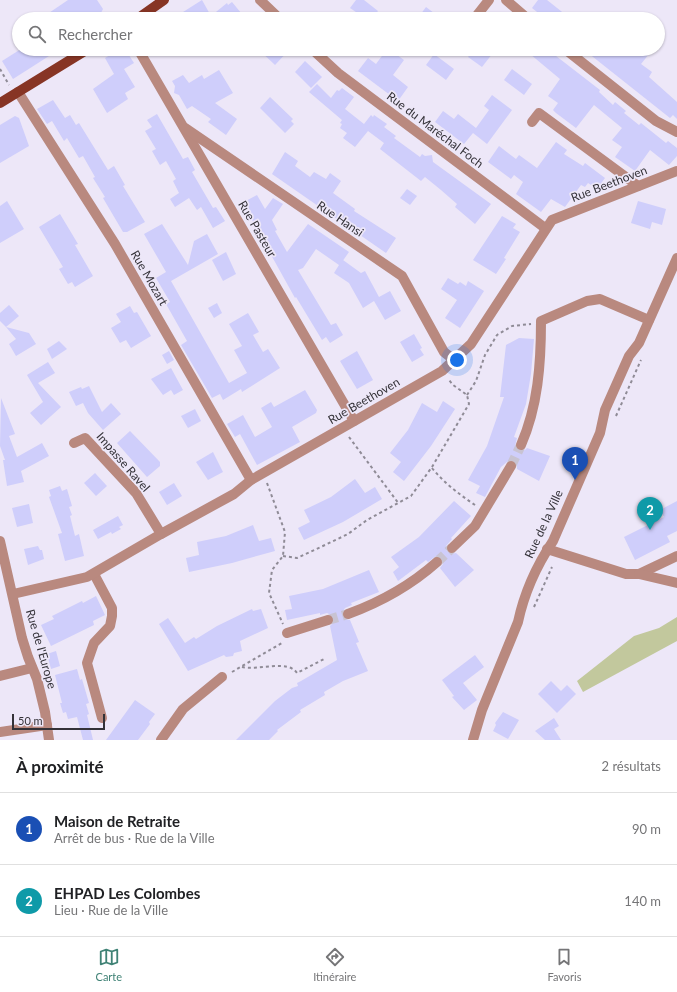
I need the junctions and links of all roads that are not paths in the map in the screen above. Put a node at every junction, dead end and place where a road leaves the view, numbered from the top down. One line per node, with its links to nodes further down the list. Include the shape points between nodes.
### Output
1 (164, 0): 5 (main road)
2 (260, 0): 6 (street)
3 (489, 0): 7 (street)
4 (506, 0): 8 (street)
5 (146, 12)
6 (273, 12)
7 (480, 12)
8 (520, 12)
9 (77, 56): 13 (main road)
10 (142, 56): 16 (street, Rue Pasteur)
11 (320, 56): 20 (street, Rue du Maréchal Foch, via 338,73)
12 (574, 56): 17 (street, via 656,121)
13 (16, 93): 14 (main road); 28 (street, Rue Mozart, via 115,244)
14 (0, 103)
15 (532, 122): 19 (street, via 539,113)
16 (182, 127): 23 (street, Rue Hansi, via 402,276 444,352); 24 (street, Rue Pasteur)
17 (677, 132)
18 (677, 171): 19 (street, Rue Beethoven)
19 (638, 186): 20 (street, Rue Beethoven, via 552,220)
20 (545, 228): 23 (street, Rue Beethoven, via 471,344)
21 (677, 258): 22 (street, Rue de la Ville)
22 (649, 320): 26 (street, via 600,299 587,301 541,321 539,384 529,427); 32 (street, Rue de la Ville, via 629,356 605,410 600,433)
23 (454, 360): 24 (street, Rue Beethoven, via 442,371)
24 (354, 421): 28 (street, Rue Beethoven)
25 (74, 443): 29 (street, Impasse Ravel, via 85,438 136,493)
26 (521, 445)
27 (511, 466): 31 (street, via 475,526)
28 (252, 480): 29 (street, Rue Beethoven, via 234,494)
29 (161, 534): 35 (street, Rue Beethoven)
30 (0, 541): 38 (street, Rue de l'Europe)
31 (452, 548)
32 (548, 549): 36 (street, via 626,574); 50 (street, Rue de la Ville, via 522,607)
33 (677, 556): 36 (street)
34 (436, 562): 39 (street, via 417,580)
35 (94, 574): 38 (street, Rue Beethoven); 45 (street, via 112,608 110,626 94,643 87,663)
36 (639, 574): 37 (street)
37 (677, 582)
38 (13, 594): 42 (street, Rue de l'Europe, via 22,638)
39 (348, 614)
40 (328, 620): 41 (street)
41 (287, 633)
42 (32, 668): 43 (street); 46 (street, Rue de l'Europe)
43 (0, 676)
44 (222, 676): 49 (street, via 183,709)
45 (102, 718)
46 (47, 724): 47 (street); 48 (street, Rue de l'Europe)
47 (0, 732)
48 (49, 740)
49 (161, 740)
50 (473, 740)

